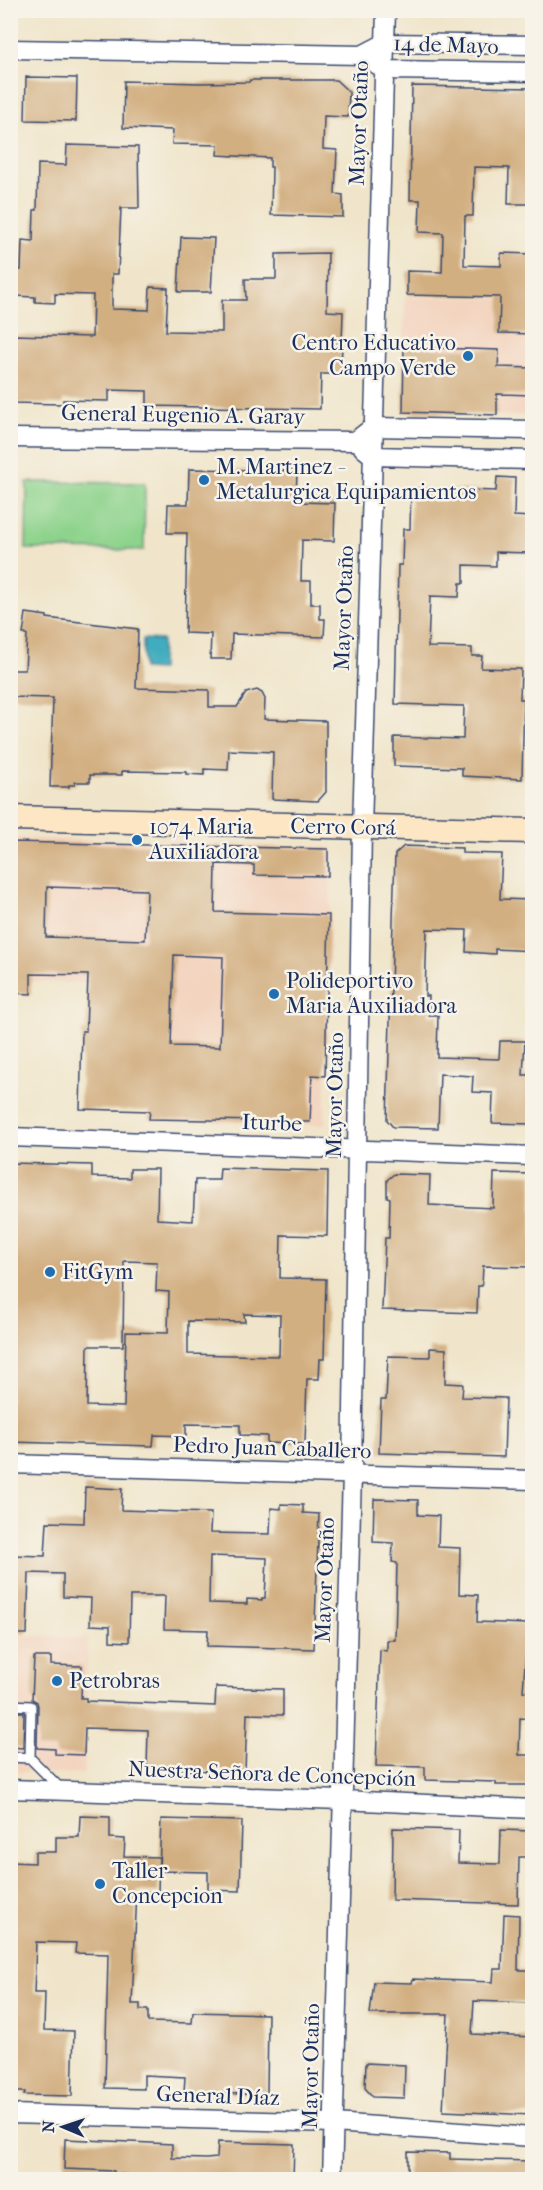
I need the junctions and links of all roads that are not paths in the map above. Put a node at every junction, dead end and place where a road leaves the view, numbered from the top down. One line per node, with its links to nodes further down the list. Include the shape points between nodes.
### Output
1 (386, 10): 2 (street, Mayor Otaño)
2 (385, 43): 3 (street, 14 de Mayo); 5 (street, 14 de Mayo); 6 (street, Mayor Otaño)
3 (532, 45)
4 (10, 49): 5 (street, 14 de Mayo)
5 (362, 55): 6 (street, 14 de Mayo)
6 (385, 70): 7 (street, 14 de Mayo); 8 (street, Mayor Otaño)
7 (532, 72)
8 (373, 427): 9 (street); 11 (street); 12 (street, Mayor Otaño)
9 (532, 430)
10 (10, 438): 11 (street, General Eugenio A. Garay)
11 (355, 441): 12 (street)
12 (373, 456): 13 (street); 15 (street, Mayor Otaño)
13 (532, 460)
14 (10, 818): 15 (street, Cerro Corá)
15 (362, 828): 16 (street, Cerro Corá); 18 (street, Mayor Otaño)
16 (532, 831)
17 (10, 1137): 18 (street, Iturbe)
18 (358, 1150): 19 (street, Iturbe); 21 (street, Mayor Otaño)
19 (532, 1156)
20 (10, 1464): 21 (street, Pedro Juan Caballero)
21 (352, 1474): 22 (street, Pedro Juan Caballero); 28 (street, Mayor Otaño)
22 (532, 1480)
23 (10, 1705): 25 (lane, via 31,1706)
24 (10, 1757): 25 (lane)
25 (30, 1758): 27 (lane)
26 (10, 1790): 27 (street, Nuestra Señora de Concepción)
27 (63, 1791): 28 (street, Nuestra Señora de Concepción)
28 (342, 1800): 29 (street, Nuestra Señora de Concepción); 31 (street, Mayor Otaño)
29 (532, 1809)
30 (10, 2114): 31 (street, General Díaz)
31 (334, 2123): 32 (street, General Díaz); 33 (street, Mayor Otaño)
32 (532, 2137)
33 (332, 2180)

